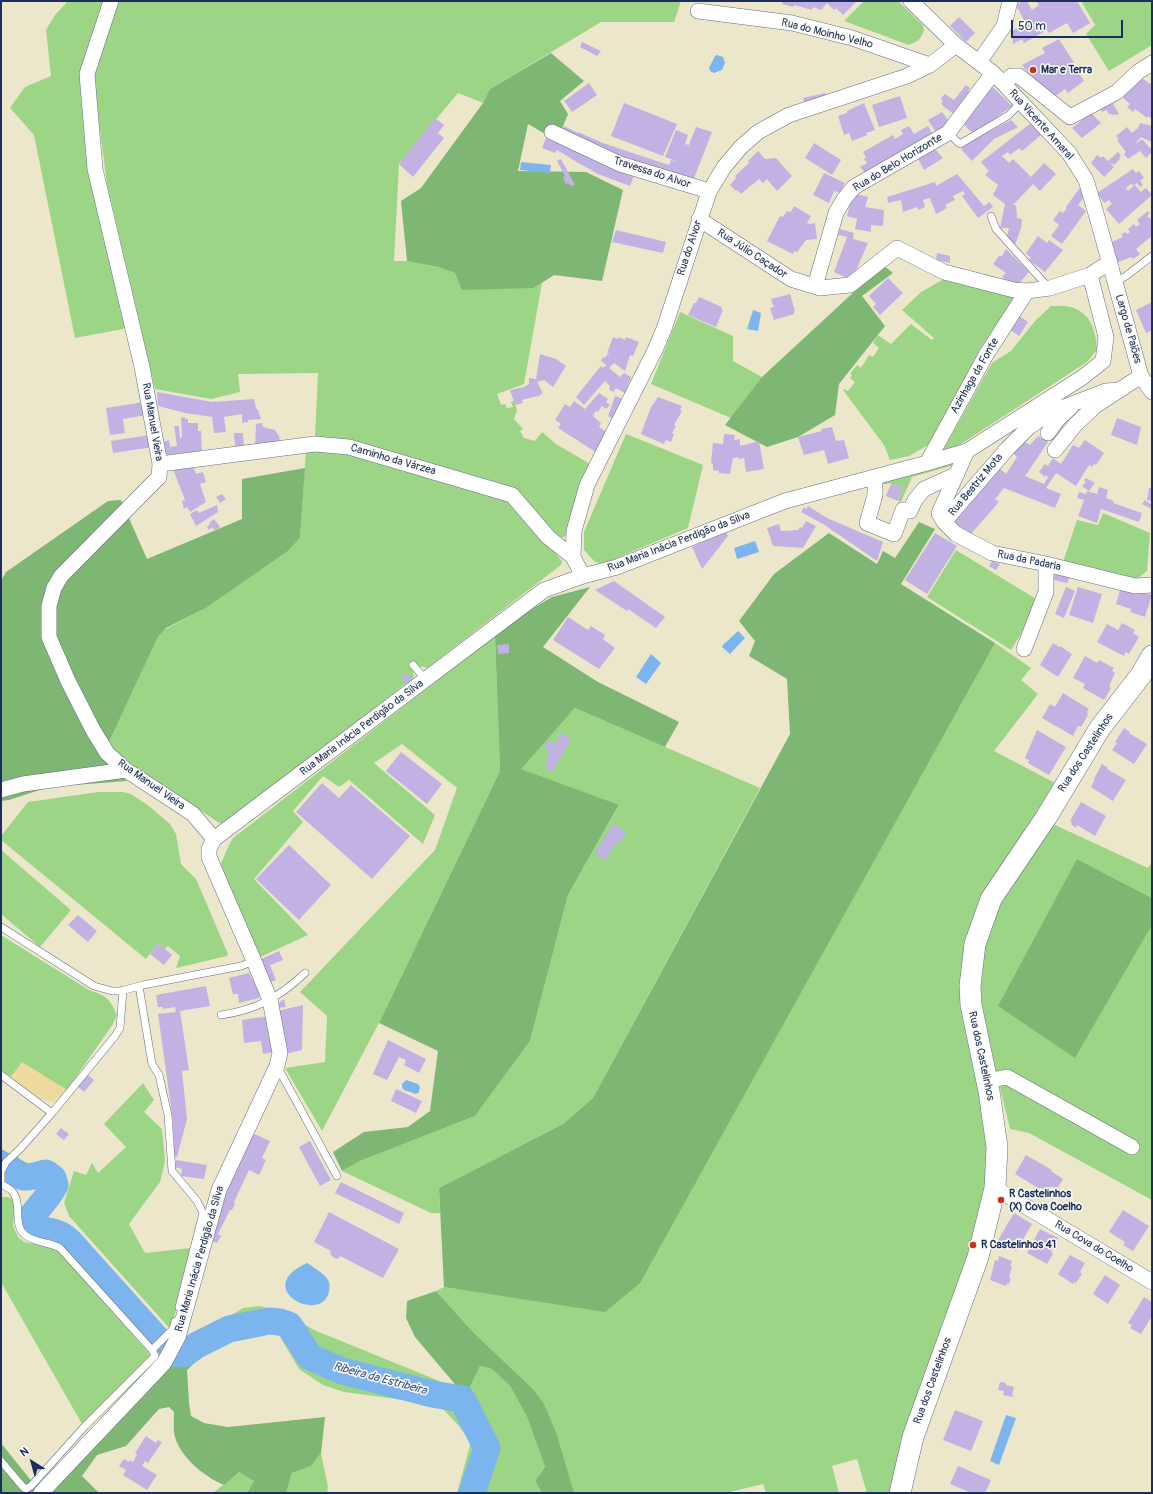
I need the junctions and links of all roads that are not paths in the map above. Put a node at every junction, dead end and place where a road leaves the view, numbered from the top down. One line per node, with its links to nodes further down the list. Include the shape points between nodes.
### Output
1 (111, 1): 33 (street, Rua Manuel Vieira, via 87,74 95,169 142,368)
2 (911, 1): 5 (street, Rua Vicente Amaral)
3 (1010, 1): 6 (street, via 1004,26)
4 (698, 11): 8 (street, Rua do Moinho Velho, via 792,23 852,38)
5 (956, 45): 6 (street, Rua Vicente Amaral); 8 (street, Rua do Alvor)
6 (979, 62): 9 (street, Rua Vicente Amaral)
7 (1152, 63): 10 (street, via 1138,72 1117,92 1070,117 1019,76 1011,76)
8 (930, 65): 15 (street, Rua do Alvor, via 907,76 789,115 758,132 724,167)
9 (993, 73): 10 (street, Rua Vicente Amaral); 13 (street, Rua do Belo Horizonte)
10 (1004, 84): 11 (street, Rua Vicente Amaral)
11 (1021, 102): 13 (lane, via 1009,115 960,144); 14 (street, Rua Vicente Amaral, via 1069,153)
12 (552, 132): 15 (street, Travessa do Alvor, via 620,164)
13 (948, 132): 22 (street, Rua do Belo Horizonte, via 854,187 836,213)
14 (1086, 180): 19 (street, Largo de Paiões)
15 (710, 191): 17 (street, Rua do Alvor)
16 (991, 216): 23 (lane, via 996,228)
17 (699, 219): 22 (street, Rua Júlio Caçador, via 791,279); 37 (street, Rua do Alvor, via 664,329 587,485 574,531)
18 (1152, 256): 21 (lane)
19 (1110, 262): 20 (street); 21 (street, Largo de Paiões)
20 (1090, 275): 23 (street); 31 (street, Rua Maria Inácia Perdigão da Silva, via 1106,337 1103,361 1083,377)
21 (1115, 282): 25 (street, Largo de Paiões)
22 (815, 286): 24 (street, Rua Júlio Caçador, via 820,288 850,285 897,248 944,272)
23 (1050, 288): 24 (street, Rua Júlio Caçador)
24 (1027, 291): 32 (street, Azinhaga da Fonte, via 986,355)
25 (1141, 376): 26 (street); 27 (street, Largo de Paiões)
26 (1120, 390): 28 (street, Rua Beatriz Mota, via 1106,391); 30 (street, via 1095,406 1075,425)
27 (1152, 392)
28 (1077, 402): 29 (street, via 1058,419); 36 (street, Rua Beatriz Mota, via 1051,412 1029,427)
29 (1048, 433)
30 (1055, 450)
31 (967, 451): 32 (street, Rua Maria Inácia Perdigão da Silva); 34 (street)
32 (927, 463): 35 (street, Rua Maria Inácia Perdigão da Silva)
33 (160, 464): 37 (street, Caminho da Várzea, via 315,444 349,447 512,495 548,537); 45 (street, Rua Manuel Vieira, via 159,477 61,576 54,588 49,606 49,637 68,681 107,754)
34 (957, 474): 35 (street, via 924,489 910,511 903,510 894,534 867,523 875,495); 36 (street, via 939,513)
35 (875, 477): 39 (street, Rua Maria Inácia Perdigão da Silva, via 785,501 617,567)
36 (944, 522): 38 (street, Rua da Padaria, via 956,534 992,553)
37 (573, 557): 39 (street, Rua do Alvor)
38 (1046, 564): 40 (street, Rua da Padaria, via 1135,586); 41 (street, via 1046,592)
39 (583, 576): 44 (street, Rua Maria Inácia Perdigão da Silva, via 544,590)
40 (1152, 585)
41 (1024, 649)
42 (1152, 656): 57 (street, Rua dos Castelinhos, via 1141,675 1096,734 1047,816 991,899 975,944 970,986 970,1005)
43 (413, 665): 44 (lane)
44 (426, 680): 47 (street, Rua Maria Inácia Perdigão da Silva)
45 (126, 770): 46 (street, via 23,784); 47 (street, Rua Manuel Vieira, via 193,814)
46 (1, 790)
47 (214, 839): 49 (street, Rua Maria Inácia Perdigão da Silva, via 209,849 209,857)
48 (1, 927): 52 (lane, via 94,986 112,991)
49 (254, 961): 51 (lane, via 241,966); 53 (street, Rua Maria Inácia Perdigão da Silva)
50 (305, 973): 53 (lane, via 291,987)
51 (139, 986): 52 (lane); 65 (lane, via 152,1064 159,1075 168,1115 172,1171 197,1201 203,1213 173,1329)
52 (123, 990): 58 (lane, via 120,1028)
53 (270, 1000): 54 (lane, via 240,1012); 55 (street, Rua Maria Inácia Perdigão da Silva, via 280,1053)
54 (221, 1015)
55 (277, 1066): 61 (lane); 67 (street, Rua Maria Inácia Perdigão da Silva, via 219,1190 178,1337 164,1363)
56 (1, 1075): 58 (lane)
57 (987, 1081): 59 (street, via 1007,1078); 63 (street, Rua dos Castelinhos, via 997,1147)
58 (52, 1113): 60 (lane, via 6,1162)
59 (1132, 1147)
60 (1, 1172): 62 (lane)
61 (337, 1176)
62 (1, 1180): 65 (lane, via 1,1184 12,1190 20,1229 24,1234 60,1248)
63 (995, 1188): 64 (street, Rua Cova do Coelho); 68 (street, Rua dos Castelinhos, via 978,1257 913,1437)
64 (1152, 1282)
65 (152, 1350): 66 (lane, via 155,1356 85,1426 32,1486 26,1489 23,1487)
66 (1, 1461)
67 (41, 1493)
68 (900, 1493)

